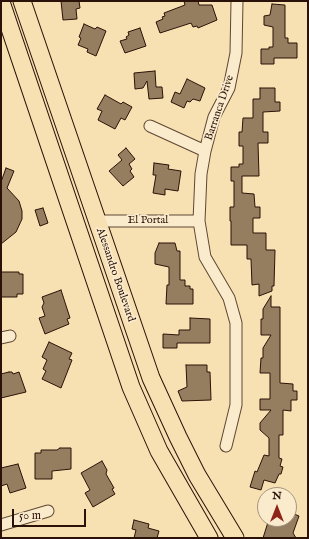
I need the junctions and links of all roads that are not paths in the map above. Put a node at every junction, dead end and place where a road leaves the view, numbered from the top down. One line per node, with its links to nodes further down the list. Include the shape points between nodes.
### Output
1 (22, 1): 6 (main road, Alessandro Boulevard)
2 (237, 1): 5 (street, Barranca Drive, via 236,53 229,88 214,117)
3 (1, 2): 11 (main road, Alessandro Boulevard, via 131,387 159,451)
4 (150, 126): 5 (street)
5 (206, 151): 7 (street, Barranca Drive, via 201,174)
6 (97, 221): 7 (street, El Portal); 12 (main road, Alessandro Boulevard, via 151,378 194,469)
7 (199, 221): 8 (street, Barranca Drive, via 205,257 229,298 236,323 236,405)
8 (226, 446)
9 (48, 511): 10 (street)
10 (1, 525)
11 (209, 538)
12 (235, 538)

